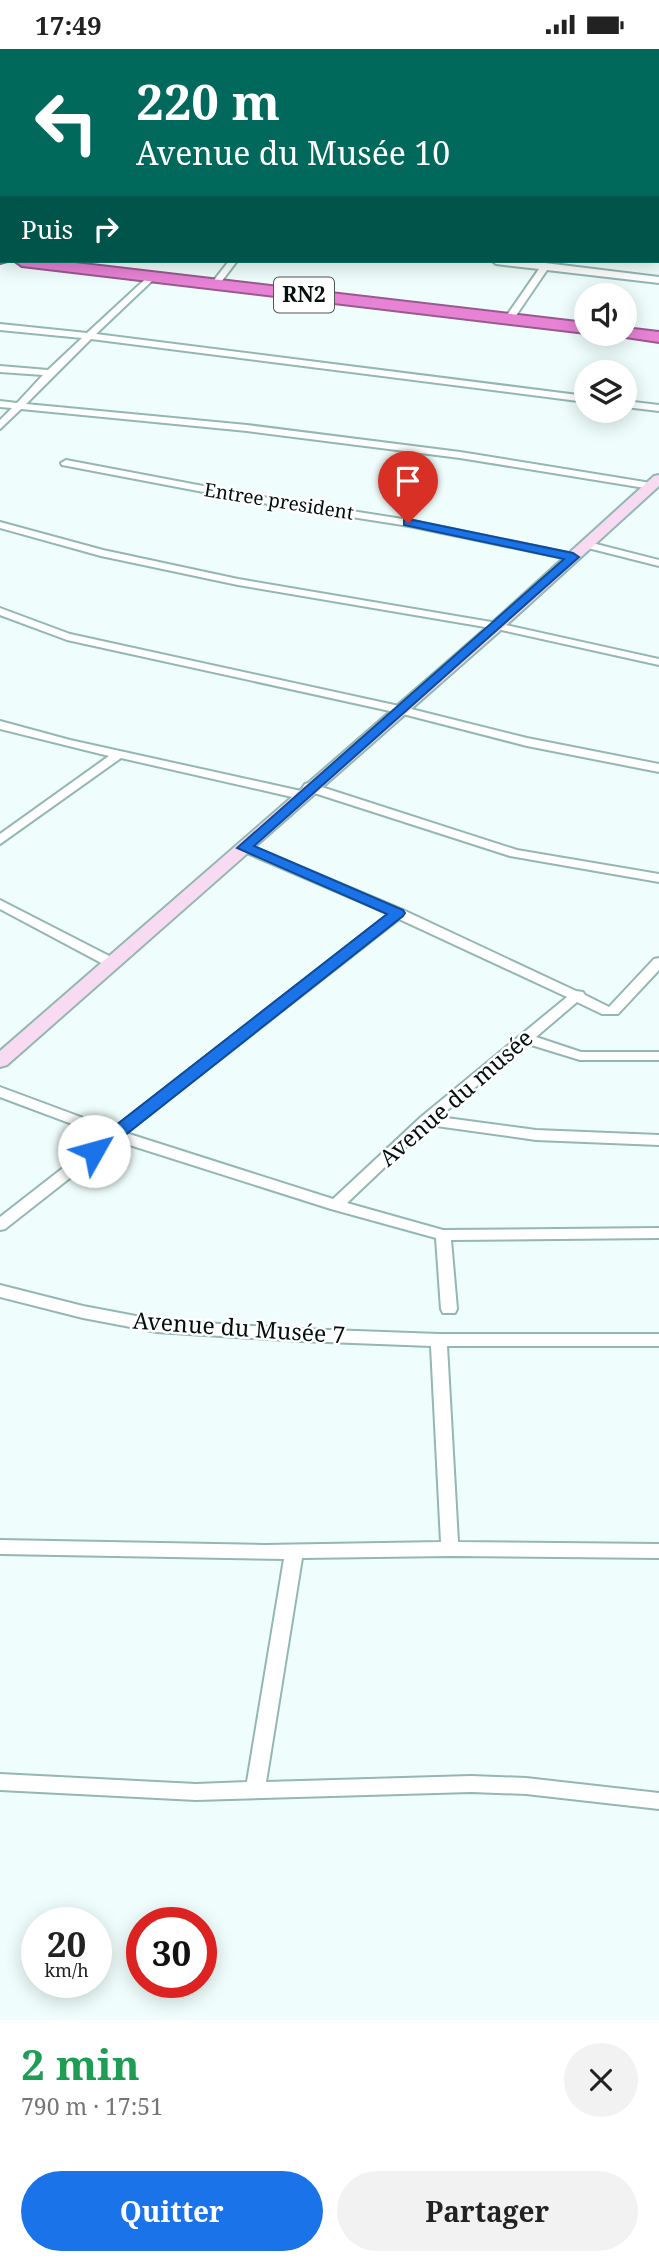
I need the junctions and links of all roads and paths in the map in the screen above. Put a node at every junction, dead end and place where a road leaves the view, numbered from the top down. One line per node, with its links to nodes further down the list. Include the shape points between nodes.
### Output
1 (39, 263): 5 (highway, RN2)
2 (231, 263): 7 (street)
3 (516, 263): 4 (street)
4 (545, 266): 6 (street); 8 (street)
5 (152, 276): 7 (highway, RN2); 12 (street)
6 (659, 280)
7 (215, 284): 8 (highway, RN2)
8 (510, 318): 9 (highway, RN2)
9 (574, 326)
10 (0, 327): 12 (street)
11 (637, 334): 13 (highway)
12 (90, 335): 15 (street); 16 (street)
13 (659, 337)
14 (0, 369): 15 (street)
15 (51, 373): 18 (street)
16 (574, 397)
17 (0, 404): 18 (street)
18 (20, 405): 21 (street); 23 (street, via 247,428)
19 (637, 405): 20 (street)
20 (659, 408)
21 (0, 426)
22 (66, 463): 26 (street, Entree president)
23 (655, 482): 25 (street)
24 (0, 525): 29 (street, via 101,553 238,582)
25 (588, 545): 26 (street); 27 (street)
26 (573, 557): 29 (street)
27 (659, 563)
28 (0, 611): 31 (street, via 67,637)
29 (497, 626): 30 (street); 31 (street)
30 (659, 662)
31 (398, 710): 34 (street); 35 (street)
32 (0, 725): 33 (street)
33 (118, 755): 35 (street); 36 (street)
34 (659, 768)
35 (305, 791): 37 (street); 38 (street, via 515,853)
36 (0, 840)
37 (244, 848): 40 (street); 42 (street)
38 (659, 878)
39 (0, 904): 42 (street)
40 (398, 913): 43 (street); 49 (street)
41 (659, 962): 43 (street, via 614,1011)
42 (112, 963): 46 (street)
43 (578, 995): 44 (street, Avenue du musée)
44 (525, 1038): 45 (street, via 580,1056); 48 (street, Avenue du musée)
45 (659, 1056)
46 (0, 1061)
47 (0, 1092): 49 (street)
48 (426, 1120): 50 (street, via 536,1135); 51 (street, Avenue du musée)
49 (115, 1135): 51 (street); 52 (street)
50 (659, 1140)
51 (336, 1205): 54 (street)
52 (0, 1225)
53 (659, 1233): 54 (street)
54 (443, 1235): 56 (street)
55 (0, 1291): 57 (street, Avenue du Musée 7, via 157,1326)
56 (449, 1309)
57 (439, 1340): 58 (street, Avenue du Musée 7); 60 (street)
58 (659, 1340)
59 (0, 1547): 62 (street)
60 (450, 1549): 61 (street); 62 (street)
61 (659, 1551)
62 (293, 1552): 64 (street)
63 (0, 1782): 64 (street)
64 (255, 1791): 65 (street, via 471,1784)
65 (659, 1801)

